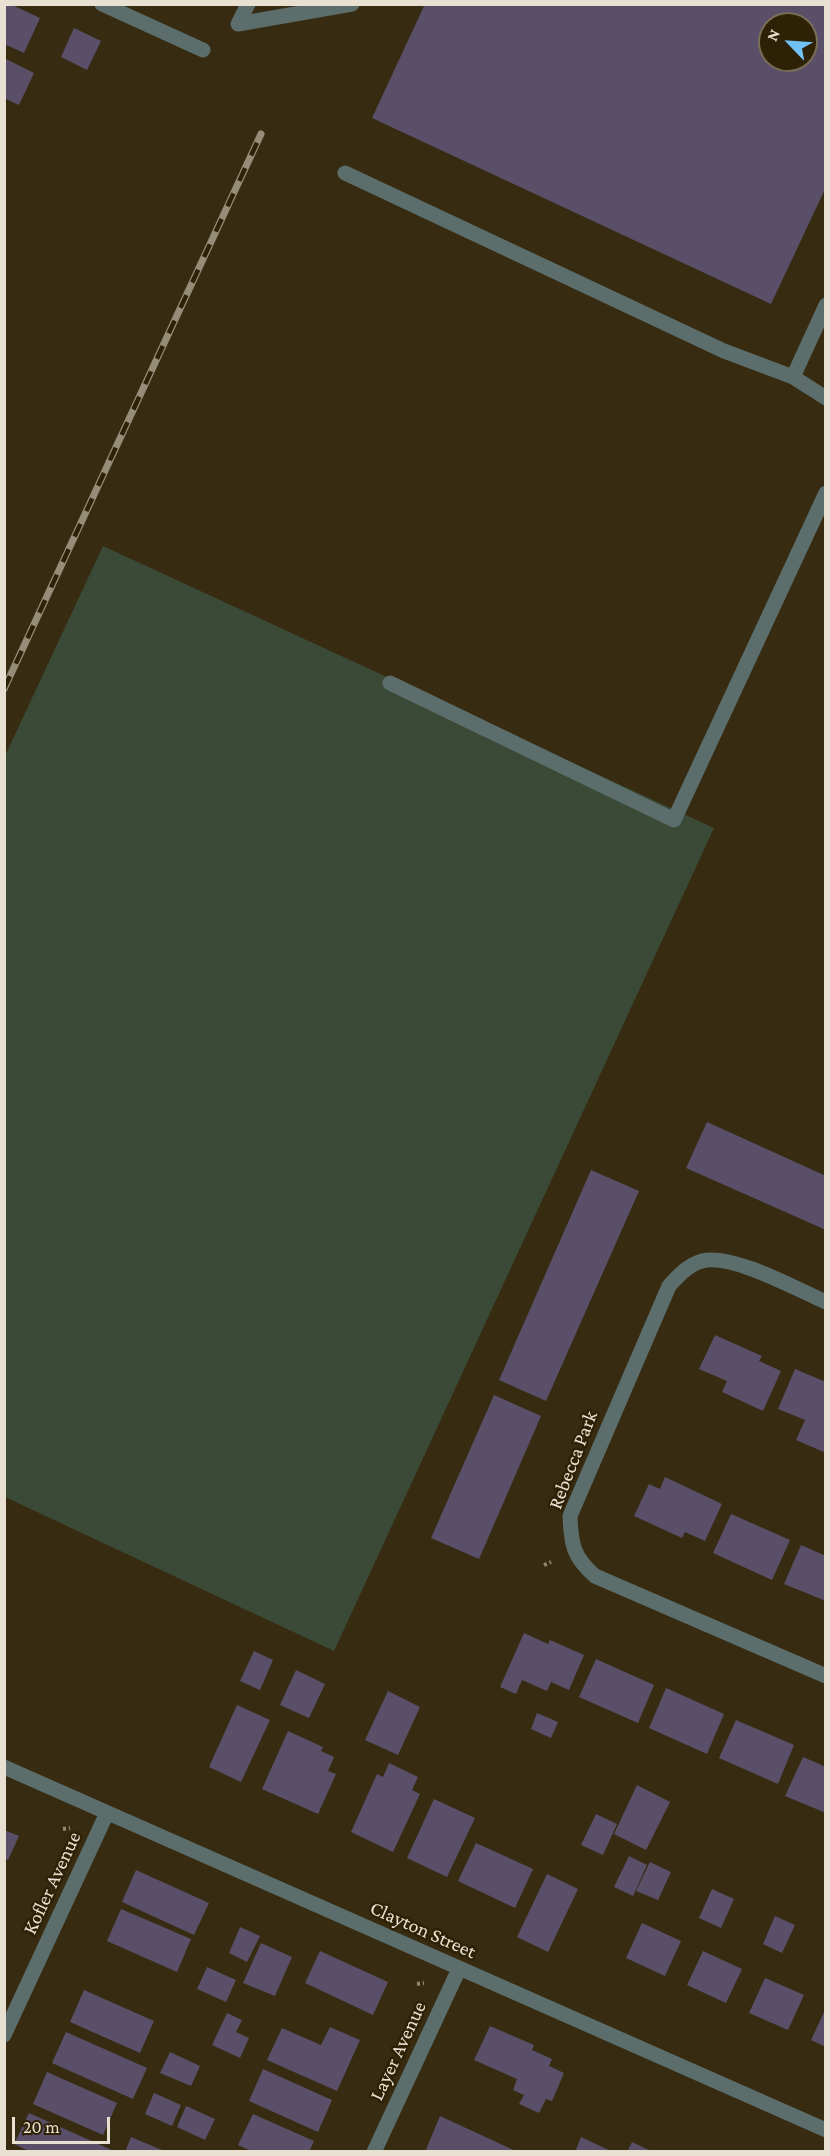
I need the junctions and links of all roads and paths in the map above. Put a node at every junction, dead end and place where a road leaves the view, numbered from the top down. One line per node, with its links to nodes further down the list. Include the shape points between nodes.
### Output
1 (102, 4): 4 (street)
2 (248, 4): 3 (street, via 238,24)
3 (352, 4)
4 (203, 50)
5 (345, 173): 7 (street, via 724,351)
6 (825, 305): 7 (street)
7 (793, 377): 8 (street)
8 (825, 398)
9 (825, 493): 10 (street, via 674,820)
10 (390, 683)
11 (825, 1302): 14 (street, Rebecca Park, via 723,1259 702,1261 684,1270 669,1286 570,1516 575,1551 595,1575)
12 (551, 1562): 13 (path)
13 (544, 1565)
14 (825, 1676)
15 (4, 1767): 16 (street, Clayton Street)
16 (107, 1813): 19 (street, Clayton Street); 22 (street, Kofler Avenue)
17 (70, 1828): 18 (path)
18 (63, 1829)
19 (459, 1969): 23 (street, Clayton Street); 24 (street, Layer Avenue)
20 (424, 1983): 21 (path)
21 (417, 1984)
22 (4, 2035)
23 (825, 2130)
24 (374, 2151)

